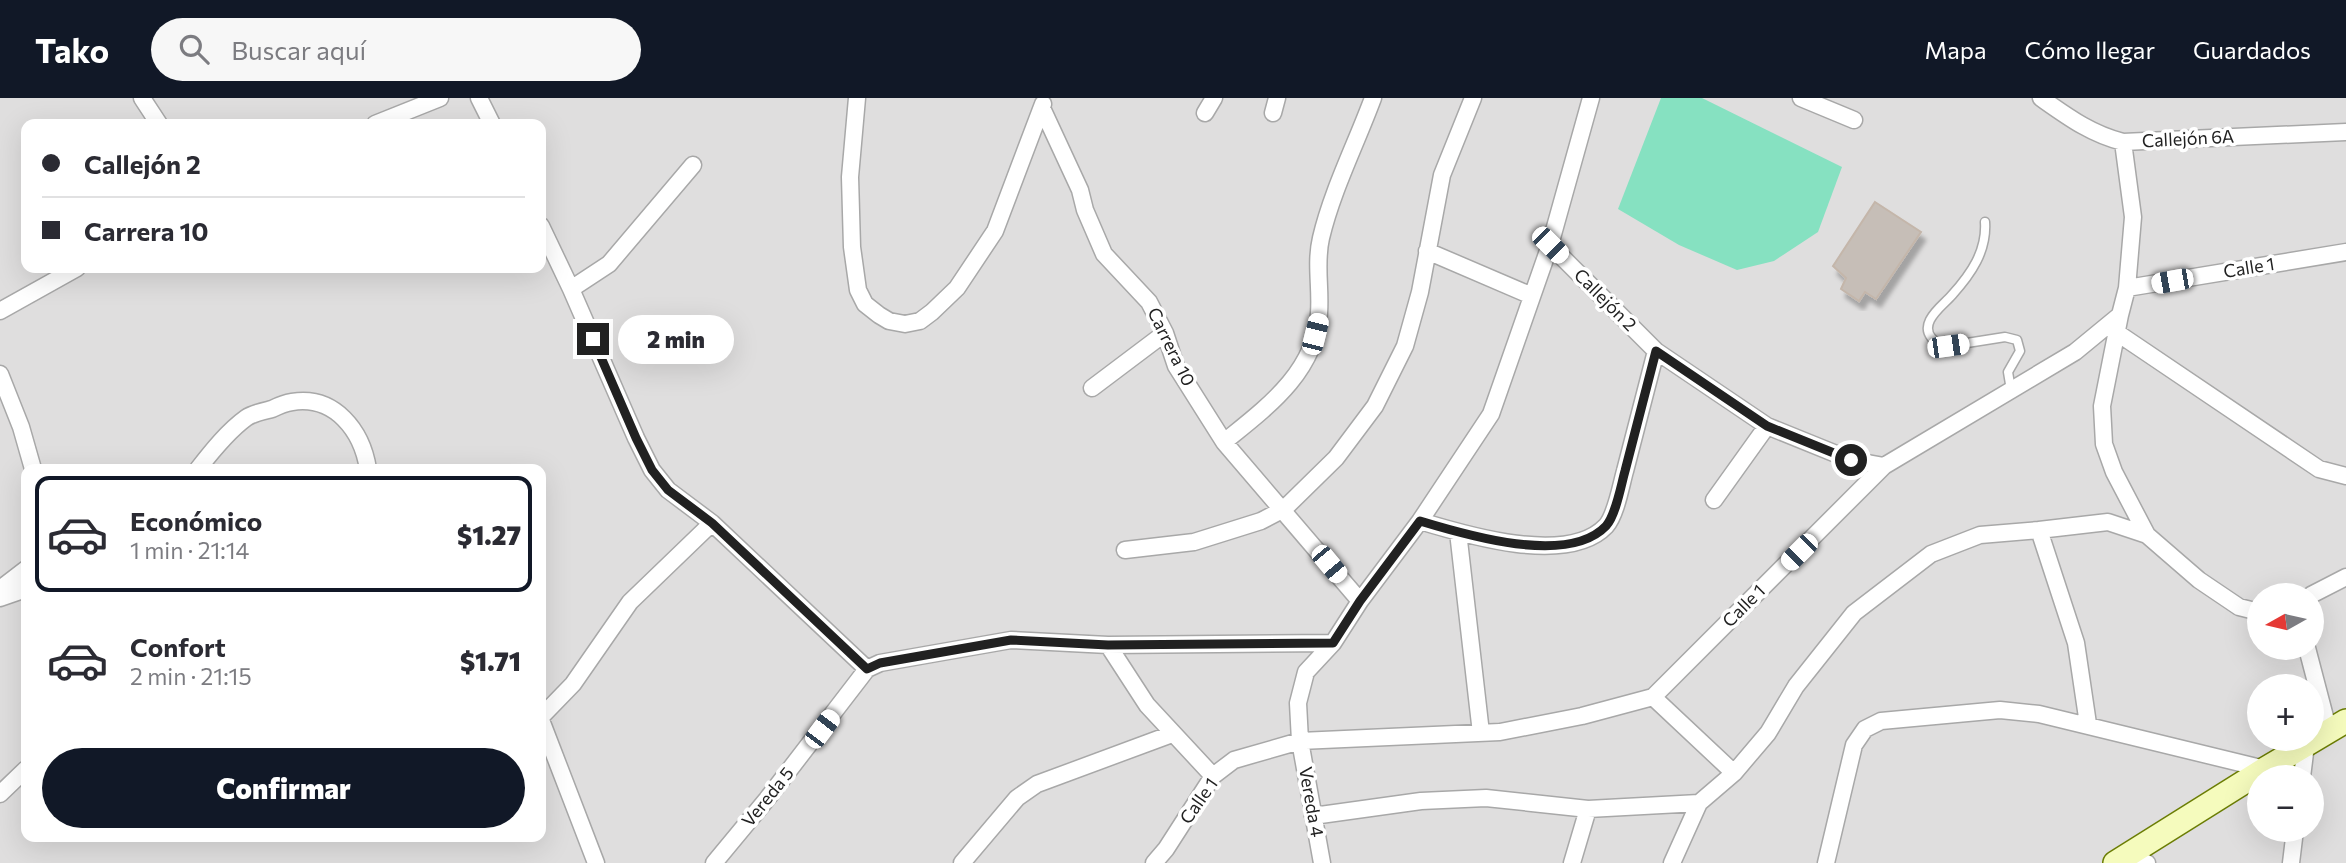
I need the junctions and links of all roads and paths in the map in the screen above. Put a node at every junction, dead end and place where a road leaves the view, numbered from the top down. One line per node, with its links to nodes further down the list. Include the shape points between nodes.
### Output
1 (142, 98): 13 (street)
2 (440, 98): 14 (street)
3 (479, 98): 15 (street)
4 (857, 98): 11 (street, via 850,177 858,290 865,304 879,315 905,324 920,321 957,288 995,231)
5 (1214, 98): 12 (street)
6 (1373, 98): 38 (street, via 1318,250 1319,315 1310,352 1291,383)
7 (1473, 98): 23 (street, via 1442,175)
8 (1591, 98): 22 (street, Vereda 4)
9 (1801, 98): 16 (street)
10 (2041, 98): 18 (street, Callejón 6A, via 2083,127)
11 (1043, 103): 32 (street, Carrera 10, via 1104,254 1149,302)
12 (1205, 113)
13 (156, 119)
14 (388, 119)
15 (490, 119)
16 (1854, 120)
17 (2346, 131): 18 (street, Callejón 6A)
18 (2123, 142): 27 (street, via 2133,217)
19 (693, 165): 26 (street, via 609,264)
20 (1985, 222): 36 (lane, via 1981,254 1931,318 1928,332 1939,345 1948,346 2005,337 2018,340 2020,351 2008,372)
21 (546, 236): 26 (street)
22 (1550, 245): 28 (street, Vereda 4); 33 (street, Callejón 2)
23 (1427, 250): 28 (street); 45 (street, via 1405,346 1375,406 1336,458)
24 (2346, 252): 27 (street, Calle 1)
25 (68, 273): 29 (street)
26 (571, 289): 47 (street, via 652,470 668,490)
27 (2127, 289): 30 (street)
28 (1532, 296): 46 (street, Vereda 4, via 1490,414)
29 (0, 311)
30 (2120, 315): 31 (street); 36 (street, Calle 1, via 2075,352)
31 (2116, 332): 43 (street, via 2319,469); 50 (street, via 2102,406 2104,444)
32 (1165, 333): 35 (street); 38 (street, Carrera 10, via 1176,366)
33 (1656, 351): 37 (street, Callejón 2); 49 (street, via 1607,525 1589,538 1560,546)
34 (0, 374): 39 (street)
35 (1092, 388)
36 (2011, 390): 42 (street, Calle 1)
37 (1767, 426): 42 (street, Callejón 2, via 1851,460); 44 (street)
38 (1224, 442): 45 (street, Carrera 10)
39 (32, 464)
40 (202, 464): 41 (street, via 248,416 302,402 333,408 365,449)
41 (367, 464)
42 (1884, 466): 64 (street, Calle 1)
43 (2346, 476)
44 (1714, 500)
45 (1284, 509): 51 (street, via 1194,542); 58 (street, Carrera 10)
46 (1420, 521): 49 (street); 58 (street, Vereda 4)
47 (712, 523): 63 (street); 65 (street, via 630,602 573,684)
48 (2039, 530): 50 (street, via 2108,522); 66 (street, via 2076,643); 75 (street, via 1980,535 1931,554 1854,613)
49 (1458, 532): 69 (street)
50 (2147, 535): 59 (street, via 2199,580)
51 (1125, 550)
52 (21, 573): 55 (street)
53 (2346, 577): 54 (street)
54 (2324, 588)
55 (0, 589)
56 (21, 591): 57 (street)
57 (0, 598)
58 (1360, 601): 60 (street, Vereda 4)
59 (2247, 609)
60 (1333, 643): 61 (street); 71 (street, Vereda 4, via 1306,672 1298,703)
61 (1108, 645): 63 (street, via 1011,640); 70 (street)
62 (2312, 660): 67 (street)
63 (867, 669): 86 (street, Vereda 5)
64 (1653, 697): 69 (street, Calle 1, via 1582,716); 75 (street)
65 (546, 714)
66 (2088, 724): 73 (street); 92 (street, via 2000,709 1881,721 1865,729 1847,767)
67 (2338, 726)
68 (546, 732): 85 (street)
69 (1481, 733): 71 (street, Calle 1)
70 (1171, 734): 77 (street); 87 (street, via 1037,784 1017,798)
71 (1300, 741): 77 (street, Calle 1, via 1234,760); 82 (street, Vereda 4)
72 (2296, 751): 74 (main road)
73 (2248, 765)
74 (2271, 765)
75 (1734, 773): 80 (street)
76 (21, 774): 79 (street)
77 (1213, 776): 88 (street, Calle 1)
78 (2247, 780): 84 (main road)
79 (0, 794)
80 (1699, 803): 81 (street); 91 (street)
81 (1588, 809): 82 (street, via 1486,798 1421,801); 90 (street)
82 (1313, 816): 89 (street, Vereda 4)
83 (2294, 842): 94 (street)
84 (2120, 859): 93 (street)
85 (596, 863)
86 (714, 863)
87 (962, 863)
88 (1154, 863)
89 (1322, 863)
90 (1572, 863)
91 (1672, 863)
92 (1826, 863)
93 (2147, 863)
94 (2291, 863)

